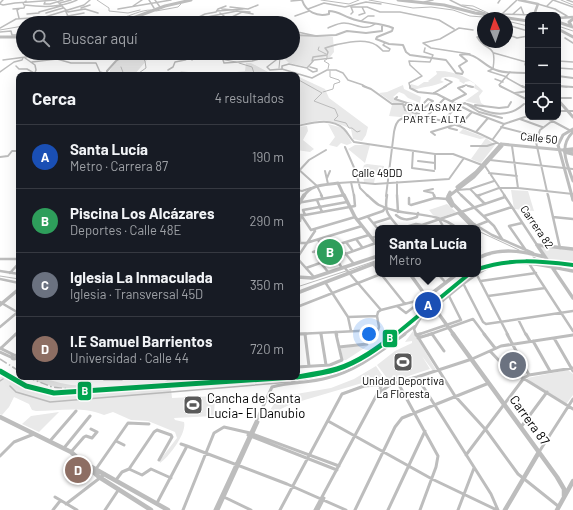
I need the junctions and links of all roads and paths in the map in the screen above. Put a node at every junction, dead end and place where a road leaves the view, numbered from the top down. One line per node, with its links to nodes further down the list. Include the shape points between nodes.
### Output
1 (3, 0): 29 (street)
2 (56, 0): 26 (street)
3 (63, 0): 40 (street)
4 (71, 0): 40 (street)
5 (76, 0): 40 (street); 44 (street)
6 (90, 0): 44 (street)
7 (142, 0): 45 (street); 56 (street)
8 (149, 0): 34 (street)
9 (155, 0): 31 (street)
10 (170, 0): 24 (street); 35 (street)
11 (192, 0): 77 (main road)
12 (302, 0): 25 (street); 64 (street)
13 (393, 0): 83 (main road, via 443,5)
14 (398, 0): 27 (main road)
15 (433, 0): 27 (street)
16 (450, 0): 71 (street)
17 (500, 0): 33 (street)
18 (509, 0): 19 (street)
19 (517, 0): 37 (main road); 72 (street)
20 (553, 0): 53 (street); 54 (street)
21 (567, 0): 28 (street)
22 (27, 1): 23 (street); 30 (street); 38 (street, via 23,4)
23 (38, 1): 26 (street)
24 (163, 1): 31 (street); 46 (street)
25 (291, 1)
26 (45, 2): 40 (street, via 44,4)
27 (428, 2): 80 (main road)
28 (573, 2)
29 (0, 3): 30 (street)
30 (8, 3): 43 (street)
31 (157, 3): 34 (street); 49 (street)
32 (363, 3): 36 (street); 51 (street); 70 (street)
33 (498, 3)
34 (151, 4): 45 (street); 57 (street)
35 (172, 4)
36 (381, 4)
37 (538, 4): 53 (street); 73 (main road)
38 (25, 5): 39 (street); 59 (street)
39 (40, 5): 40 (street); 68 (street)
40 (60, 5): 65 (street); 68 (street); 74 (street)
41 (90, 5): 48 (street)
42 (258, 5): 67 (street)
43 (11, 6)
44 (79, 6): 60 (street); 65 (street)
45 (145, 6): 56 (street)
46 (166, 6)
47 (226, 6): 66 (street)
48 (87, 7): 55 (street); 60 (street)
49 (160, 7)
50 (230, 7): 67 (street)
51 (352, 7): 52 (street); 64 (street, via 324,3); 82 (street)
52 (362, 7): 70 (street); 87 (street, via 365,14)
53 (546, 7): 103 (street, via 567,16)
54 (573, 7)
55 (92, 8)
56 (127, 8): 61 (street)
57 (154, 8)
58 (13, 9): 59 (street)
59 (20, 9): 89 (street, via 17,10)
60 (81, 9): 65 (street, via 71,13); 75 (street); 76 (street)
61 (118, 9)
62 (222, 9): 63 (street)
63 (234, 10): 66 (street); 67 (street)
64 (308, 10): 101 (street); 107 (street, via 322,15 334,11)
65 (66, 11): 85 (street); 93 (street)
66 (217, 11): 96 (street)
67 (242, 11): 69 (street); 79 (street); 81 (street); 100 (street)
68 (39, 12): 90 (street, via 26,13); 91 (street)
69 (250, 12)
70 (382, 12): 117 (street, via 400,12 439,20)
71 (482, 12)
72 (508, 12)
73 (535, 12)
74 (46, 13)
75 (84, 13): 86 (street); 93 (street)
76 (98, 13)
77 (149, 13): 94 (main road); 95 (main road)
78 (220, 13): 79 (street); 97 (street); 98 (street)
79 (225, 13): 99 (street)
80 (477, 13)
81 (253, 14)
82 (351, 14)
83 (477, 14)
84 (513, 14): 88 (street); 88 (street, via 521,7)
85 (52, 15): 92 (street)
86 (85, 15)
87 (359, 15)
88 (524, 15)
89 (18, 16)
90 (26, 16)
91 (38, 16)
92 (47, 16)
93 (67, 16)
94 (139, 16)
95 (140, 16)
96 (202, 16)
97 (212, 16)
98 (224, 16)
99 (230, 16)
100 (234, 16)
101 (295, 16)
102 (374, 16): 107 (street, via 367,16)
103 (562, 18): 104 (main road)
104 (572, 18): 113 (main road, via 569,22)
105 (513, 19): 108 (main road)
106 (16, 20): 115 (street)
107 (361, 21): 111 (street)
108 (525, 21)
109 (561, 23): 113 (main road)
110 (561, 23): 113 (main road)
111 (375, 24): 112 (street); 116 (street, via 364,28 344,23)
112 (382, 26): 129 (street, via 382,31 376,32 347,31 336,35); 134 (street, via 393,28 392,31 376,38)
113 (572, 26)
114 (513, 27): 119 (street)
115 (0, 28)
116 (328, 28)
117 (454, 29): 118 (street); 139 (street, via 442,38 424,42 424,45)
118 (473, 30)
119 (525, 30)
120 (561, 30): 121 (main road)
121 (564, 31): 124 (main road); 132 (main road)
122 (0, 32): 125 (street, via 11,30 12,35)
123 (300, 32): 129 (street)
124 (573, 34)
125 (16, 35)
126 (300, 35): 129 (street)
127 (0, 36): 128 (main road)
128 (16, 36)
129 (316, 36)
130 (513, 36): 131 (street)
131 (525, 37)
132 (573, 37)
133 (565, 38): 135 (street)
134 (385, 43): 142 (street, via 403,45 407,53); 153 (street, via 383,45 390,48 388,51 383,51 372,43 338,43 325,48 327,55 313,57)
135 (573, 43)
136 (425, 48): 142 (street, via 424,52 433,55)
137 (490, 48): 138 (street)
138 (494, 53): 154 (street); 161 (street)
139 (470, 54): 142 (street, via 460,55 467,61 459,66 462,74 455,73 447,60); 161 (street)
140 (16, 59): 143 (street)
141 (332, 59): 153 (street)
142 (431, 59): 184 (street, via 430,62 409,61 422,76 409,84 409,87 418,92)
143 (2, 60)
144 (22, 60): 164 (street, via 14,62)
145 (28, 60): 156 (street)
146 (49, 60): 156 (street)
147 (60, 60): 167 (street, via 71,64 96,63)
148 (117, 60): 168 (street)
149 (185, 60): 163 (street, via 175,62)
150 (224, 60): 151 (street, via 231,64)
151 (256, 60)
152 (276, 60): 160 (street, via 268,69)
153 (312, 61): 160 (street, via 309,68 289,64)
154 (525, 61)
155 (561, 61): 157 (street)
156 (32, 62): 166 (street, via 36,67)
157 (573, 62)
158 (16, 66): 165 (street)
159 (561, 68): 162 (street)
160 (282, 69): 169 (street)
161 (493, 69): 170 (street); 174 (street, via 488,71)
162 (573, 69)
163 (168, 70)
164 (0, 72)
165 (31, 72)
166 (35, 72)
167 (100, 72)
168 (108, 72)
169 (292, 72)
170 (510, 72): 171 (street); 174 (street)
171 (525, 73)
172 (300, 74): 195 (street, via 312,78 327,70 336,70 343,73 346,79 371,88 392,104)
173 (561, 76): 176 (street)
174 (507, 77): 178 (street); 182 (street)
175 (445, 78): 184 (street, via 452,82)
176 (573, 78)
177 (495, 79): 178 (street)
178 (503, 82): 185 (street, via 499,85)
179 (561, 86): 181 (street)
180 (473, 87): 191 (street, via 466,85 458,88 466,94)
181 (573, 87)
182 (525, 88)
183 (525, 91): 185 (street)
184 (434, 93): 187 (street)
185 (515, 93): 188 (street)
186 (397, 97): 195 (street, via 395,99)
187 (445, 98): 191 (street); 206 (street)
188 (525, 98)
189 (571, 98): 190 (street)
190 (561, 100)
191 (452, 101): 196 (street)
192 (465, 102): 196 (street); 197 (street); 210 (street, via 479,112)
193 (511, 102): 200 (street, via 508,107 502,108)
194 (424, 103): 195 (street, via 428,99 433,101 424,108)
195 (406, 104): 206 (street, via 405,110)
196 (458, 104): 205 (street); 213 (street)
197 (473, 104): 198 (street, via 481,109 505,114 516,111); 200 (street)
198 (524, 104)
199 (561, 104): 204 (street)
200 (476, 106): 201 (street)
201 (493, 110)
202 (573, 110): 204 (street)
203 (561, 111): 204 (street)
204 (566, 111): 208 (street)
205 (472, 112): 209 (street); 217 (street)
206 (427, 117): 213 (street); 233 (street, via 415,115 405,117 396,123)
207 (525, 117): 211 (street)
208 (573, 117)
209 (488, 118): 214 (street); 223 (street)
210 (502, 118)
211 (519, 118): 214 (street); 219 (street)
212 (552, 120): 219 (street); 222 (street)
213 (443, 122): 216 (street)
214 (504, 124): 218 (street)
215 (300, 125): 233 (street, via 326,121 341,126 354,142)
216 (454, 125): 217 (street); 220 (street)
217 (458, 127): 223 (street)
218 (502, 127): 226 (street); 227 (street)
219 (542, 127): 226 (street)
220 (449, 128): 221 (street); 224 (street, via 431,132)
221 (457, 130)
222 (572, 131): 228 (street); 239 (street, via 565,140)
223 (476, 132): 225 (street)
224 (435, 135)
225 (487, 137): 227 (street); 229 (street)
226 (537, 137): 228 (street); 234 (street)
227 (493, 139): 229 (street)
228 (559, 142): 236 (street)
229 (500, 144): 230 (street); 231 (main road, Calle 50); 234 (main road, Calle 50); 244 (street); 248 (street)
230 (471, 146)
231 (512, 146): 234 (main road, Calle 50); 246 (street)
232 (345, 147): 261 (street)
233 (393, 148): 238 (street); 262 (street)
234 (537, 148): 236 (main road, Calle 50); 249 (street)
235 (326, 150): 252 (street, via 307,162)
236 (559, 150): 239 (main road, Calle 50); 250 (street)
237 (16, 151): 242 (street)
238 (413, 151): 241 (street); 247 (street, via 412,168 434,170)
239 (566, 151): 240 (main road); 251 (street)
240 (573, 152)
241 (435, 154): 243 (street, via 453,154); 247 (street)
242 (0, 157)
243 (464, 158): 248 (street); 263 (street, Calle 49DD, via 450,179)
244 (490, 160): 246 (street); 248 (street)
245 (418, 161): 247 (street)
246 (515, 162): 249 (street); 256 (street)
247 (435, 163)
248 (484, 165): 255 (street, Carrera 82); 272 (street, via 473,179); 282 (street, via 450,192)
249 (540, 165): 250 (street); 274 (street)
250 (564, 168): 251 (street); 275 (street)
251 (571, 168): 259 (street)
252 (301, 171): 266 (street)
253 (330, 171): 257 (street)
254 (325, 172): 257 (street)
255 (489, 173): 256 (street); 258 (street, Carrera 82)
256 (516, 176): 269 (street)
257 (327, 178): 265 (street)
258 (494, 181): 268 (street, Carrera 82); 271 (street)
259 (573, 181)
260 (351, 182): 261 (street, Calle 49DD); 264 (street, Calle 49DD); 290 (street, via 356,205)
261 (358, 182): 262 (street, Calle 49DD); 292 (street, via 368,196)
262 (387, 182): 263 (street, Calle 49DD); 292 (street)
263 (397, 182): 296 (street)
264 (338, 183): 265 (street, Calle 49DD); 276 (street)
265 (328, 184): 266 (street, Calle 49DD)
266 (317, 186): 267 (street, Calle 49DD); 281 (street)
267 (311, 188): 273 (street); 283 (street, Calle 49DD)
268 (499, 188): 269 (street); 277 (street); 278 (street, Carrera 82)
269 (518, 188): 274 (street)
270 (433, 189): 280 (street, via 424,191 433,193)
271 (470, 189): 272 (street); 277 (street)
272 (456, 190): 293 (street); 295 (street, via 449,198)
273 (300, 191)
274 (547, 191): 275 (street); 302 (street)
275 (572, 194): 285 (street)
276 (344, 195): 281 (street); 286 (street)
277 (477, 196): 288 (street)
278 (505, 197): 288 (street); 291 (street, Carrera 82)
279 (409, 198): 280 (street, via 411,205)
280 (435, 198): 282 (street)
281 (323, 199): 284 (street)
282 (446, 199): 295 (street)
283 (300, 200)
284 (317, 200): 287 (street); 289 (street)
285 (573, 200)
286 (347, 202): 289 (street); 290 (street)
287 (300, 203)
288 (485, 204): 293 (street)
289 (320, 207): 294 (street); 299 (street, via 303,210)
290 (350, 207): 294 (street); 304 (street)
291 (512, 207): 300 (street); 309 (street, Carrera 82)
292 (385, 208): 296 (street); 301 (street, via 384,211); 303 (street)
293 (474, 208): 295 (street); 300 (street)
294 (322, 212): 299 (street)
295 (460, 212): 305 (street); 318 (street)
296 (397, 213): 297 (street); 297 (street, via 401,220 405,221 417,217)
297 (418, 213): 305 (street)
298 (300, 214): 299 (street)
299 (303, 215): 307 (street); 311 (street)
300 (484, 216): 308 (street)
301 (368, 217): 304 (street); 312 (street)
302 (553, 217): 306 (street); 339 (street)
303 (390, 218): 312 (street); 314 (street)
304 (356, 219): 320 (street); 323 (street)
305 (439, 219): 313 (street, via 422,225); 316 (street); 317 (street)
306 (573, 219)
307 (300, 221)
308 (488, 221): 319 (street); 329 (street)
309 (522, 223): 336 (street, Carrera 82); 341 (street, via 510,225)
310 (300, 224): 311 (street)
311 (307, 224): 322 (street)
312 (374, 224)
313 (416, 224): 315 (street)
314 (398, 225)
315 (413, 225)
316 (440, 225)
317 (453, 225)
318 (474, 225)
319 (481, 225)
320 (362, 226): 324 (street); 330 (street)
321 (481, 229): 329 (street)
322 (310, 230): 323 (street); 325 (street)
323 (315, 230): 325 (street)
324 (369, 234): 327 (street); 328 (street)
325 (312, 235): 334 (street)
326 (375, 237): 327 (street)
327 (372, 238): 332 (street)
328 (356, 239): 331 (street); 338 (street)
329 (502, 239): 341 (street)
330 (318, 240): 334 (street); 340 (street)
331 (346, 242): 337 (street); 343 (street)
332 (375, 242)
333 (300, 243): 334 (street)
334 (306, 243): 345 (street)
335 (375, 245): 338 (street)
336 (537, 245): 339 (street); 347 (street, Carrera 82)
337 (333, 246): 340 (street); 348 (street)
338 (362, 247): 343 (street)
339 (560, 248): 342 (street)
340 (325, 249): 344 (street)
341 (525, 249): 347 (street)
342 (573, 249)
343 (352, 250): 346 (street)
344 (313, 252)
345 (300, 253)
346 (345, 253): 348 (street); 356 (street)
347 (540, 254): 349 (street, via 501,251); 360 (street, Carrera 82)
348 (339, 255): 350 (street)
349 (481, 256)
350 (334, 257): 355 (street); 363 (street)
351 (375, 257): 356 (street)
352 (0, 259): 353 (street)
353 (16, 259)
354 (300, 261): 362 (street)
355 (320, 262): 362 (street); 366 (street)
356 (354, 264): 363 (street)
357 (373, 264): 361 (street); 367 (street)
358 (530, 265): 360 (street); 368 (street, via 503,263); 370 (street)
359 (16, 266): 369 (street)
360 (551, 266): 364 (street); 395 (street, Carrera 82)
361 (375, 267)
362 (306, 268): 374 (street)
363 (344, 268): 366 (street); 367 (street)
364 (573, 271)
365 (0, 272): 369 (street)
366 (328, 272): 374 (street)
367 (349, 272): 384 (street); 385 (street)
368 (481, 272)
369 (10, 273): 371 (street)
370 (536, 273): 382 (street); 388 (street)
371 (16, 274)
372 (375, 276): 385 (street)
373 (300, 277): 374 (street)
374 (314, 277)
375 (383, 277): 397 (street)
376 (412, 277): 394 (street, Carrera 87)
377 (441, 277): 386 (street)
378 (453, 277): 386 (street)
379 (474, 277): 387 (street)
380 (478, 277): 382 (street)
381 (0, 279): 383 (street)
382 (481, 281): 393 (street)
383 (16, 282)
384 (325, 282): 390 (street); 391 (street)
385 (358, 283): 391 (street); 401 (street)
386 (446, 283): 394 (street)
387 (464, 285): 392 (street); 410 (street, via 483,322)
388 (545, 288): 393 (street); 404 (street)
389 (16, 291): 396 (street)
390 (300, 292)
391 (333, 293): 398 (street); 407 (street)
392 (449, 296): 400 (street); 409 (street)
393 (488, 296): 410 (street)
394 (425, 298): 397 (street); 399 (street, via 406,313); 400 (street, Carrera 87)
395 (573, 298)
396 (1, 303): 402 (street)
397 (405, 304): 399 (street)
398 (300, 306)
399 (396, 306): 401 (street)
400 (434, 307): 411 (street, via 420,317); 412 (street, Carrera 87)
401 (381, 310): 406 (street)
402 (16, 311)
403 (573, 311): 404 (street)
404 (561, 313): 408 (street); 416 (street)
405 (16, 314): 413 (street)
406 (377, 316): 407 (street); 414 (street, via 379,329)
407 (348, 317): 415 (street)
408 (518, 319): 410 (street); 426 (street)
409 (461, 321): 412 (street); 429 (street, via 473,320)
410 (502, 322): 427 (street)
411 (415, 326): 424 (street); 468 (street, via 384,349 347,371 321,380 274,386 269,391)
412 (448, 326): 419 (street); 424 (street); 434 (street, Carrera 87)
413 (0, 327)
414 (366, 330): 415 (street); 428 (street, via 366,344)
415 (351, 331): 417 (street)
416 (573, 331)
417 (336, 332): 418 (street); 428 (street)
418 (321, 333): 422 (street); 435 (street)
419 (432, 333): 424 (street); 431 (street)
420 (16, 334): 430 (street)
421 (300, 334): 422 (street)
422 (304, 334): 436 (street)
423 (573, 335): 425 (street)
424 (417, 337): 439 (street)
425 (554, 338): 426 (street); 438 (street)
426 (532, 341): 427 (street); 440 (street)
427 (514, 344): 429 (street); 441 (street)
428 (339, 347): 435 (street, via 342,359 338,363)
429 (495, 348): 432 (street)
430 (0, 349): 433 (street)
431 (444, 351)
432 (490, 351): 434 (street); 443 (street, via 505,367)
433 (16, 357)
434 (472, 358): 439 (street); 445 (street, Carrera 87)
435 (326, 365): 436 (street)
436 (308, 366): 437 (street)
437 (300, 367)
438 (573, 369): 440 (street)
439 (439, 371): 442 (street); 450 (street)
440 (550, 371): 441 (street)
441 (529, 375): 443 (street)
442 (417, 377): 444 (street); 452 (street)
443 (524, 378): 448 (street); 453 (street)
444 (398, 383): 446 (street); 457 (street)
445 (489, 383): 450 (street); 453 (street, Carrera 87)
446 (392, 384): 447 (street); 449 (street)
447 (382, 385): 449 (street); 460 (street, via 364,386 342,394)
448 (546, 392): 454 (street); 463 (street)
449 (379, 393): 469 (street)
450 (455, 396): 452 (street); 465 (street)
451 (573, 399): 454 (street)
452 (434, 404): 457 (street); 480 (street)
453 (505, 404): 463 (street, Carrera 87); 465 (street)
454 (569, 406): 455 (street); 478 (street)
455 (573, 409)
456 (76, 411): 471 (street)
457 (414, 412): 466 (street); 477 (street, via 398,423)
458 (90, 416): 474 (street)
459 (0, 417): 467 (street)
460 (328, 421): 469 (street); 482 (street)
461 (258, 422): 468 (street)
462 (148, 424): 470 (street, via 128,423)
463 (521, 427): 478 (street, Carrera 87)
464 (92, 429): 476 (street, via 96,432 92,438 84,437)
465 (486, 430): 480 (street); 495 (street)
466 (425, 431): 486 (street); 494 (street, via 436,450 438,461)
467 (34, 434): 471 (street); 481 (street, via 14,442)
468 (250, 434): 479 (street, via 225,426 214,433); 482 (street); 485 (street)
469 (355, 436): 477 (street); 487 (street)
470 (116, 441): 473 (street); 489 (street)
471 (50, 442): 474 (street)
472 (181, 444): 475 (street)
473 (124, 445)
474 (64, 448): 476 (street)
475 (186, 448): 479 (street); 493 (street)
476 (71, 452): 484 (street)
477 (383, 452): 486 (street); 523 (street)
478 (539, 452): 495 (street); 498 (street, Carrera 87)
479 (206, 454): 485 (street); 515 (street)
480 (466, 455): 488 (street)
481 (0, 456)
482 (308, 457): 487 (street); 499 (street)
483 (159, 460): 490 (street, via 172,437 157,430)
484 (85, 464): 489 (street); 492 (street)
485 (237, 465): 499 (street); 504 (street)
486 (408, 465): 494 (street); 524 (street)
487 (338, 468): 505 (street)
488 (474, 468): 501 (street); 527 (street, via 491,494)
489 (96, 469): 491 (street)
490 (129, 469): 493 (street, via 142,475 151,469); 496 (street, via 122,472)
491 (106, 474): 492 (street); 496 (street)
492 (99, 477): 500 (street); 508 (street)
493 (171, 478): 507 (street)
494 (432, 479): 501 (street); 525 (street)
495 (523, 479): 509 (street); 528 (street)
496 (116, 480): 507 (street)
497 (573, 481): 498 (street, via 568,484); 502 (street)
498 (561, 482): 502 (street, Carrera 87)
499 (293, 486): 505 (street); 519 (street)
500 (119, 489): 512 (street); 513 (street)
501 (464, 496): 526 (street); 527 (street)
502 (564, 496): 509 (street)
503 (55, 497): 506 (street)
504 (223, 497): 516 (street); 517 (street); 518 (street)
505 (323, 497): 520 (street); 521 (street); 522 (street)
506 (60, 501): 508 (street); 510 (street)
507 (157, 503): 514 (street)
508 (66, 504): 511 (street)
509 (558, 508)
510 (52, 510)
511 (77, 510)
512 (105, 510)
513 (152, 510)
514 (168, 510)
515 (183, 510)
516 (215, 510)
517 (218, 510)
518 (251, 510)
519 (280, 510)
520 (315, 510)
521 (318, 510)
522 (346, 510)
523 (355, 510)
524 (388, 510)
525 (420, 510)
526 (458, 510)
527 (497, 510)
528 (505, 510)

